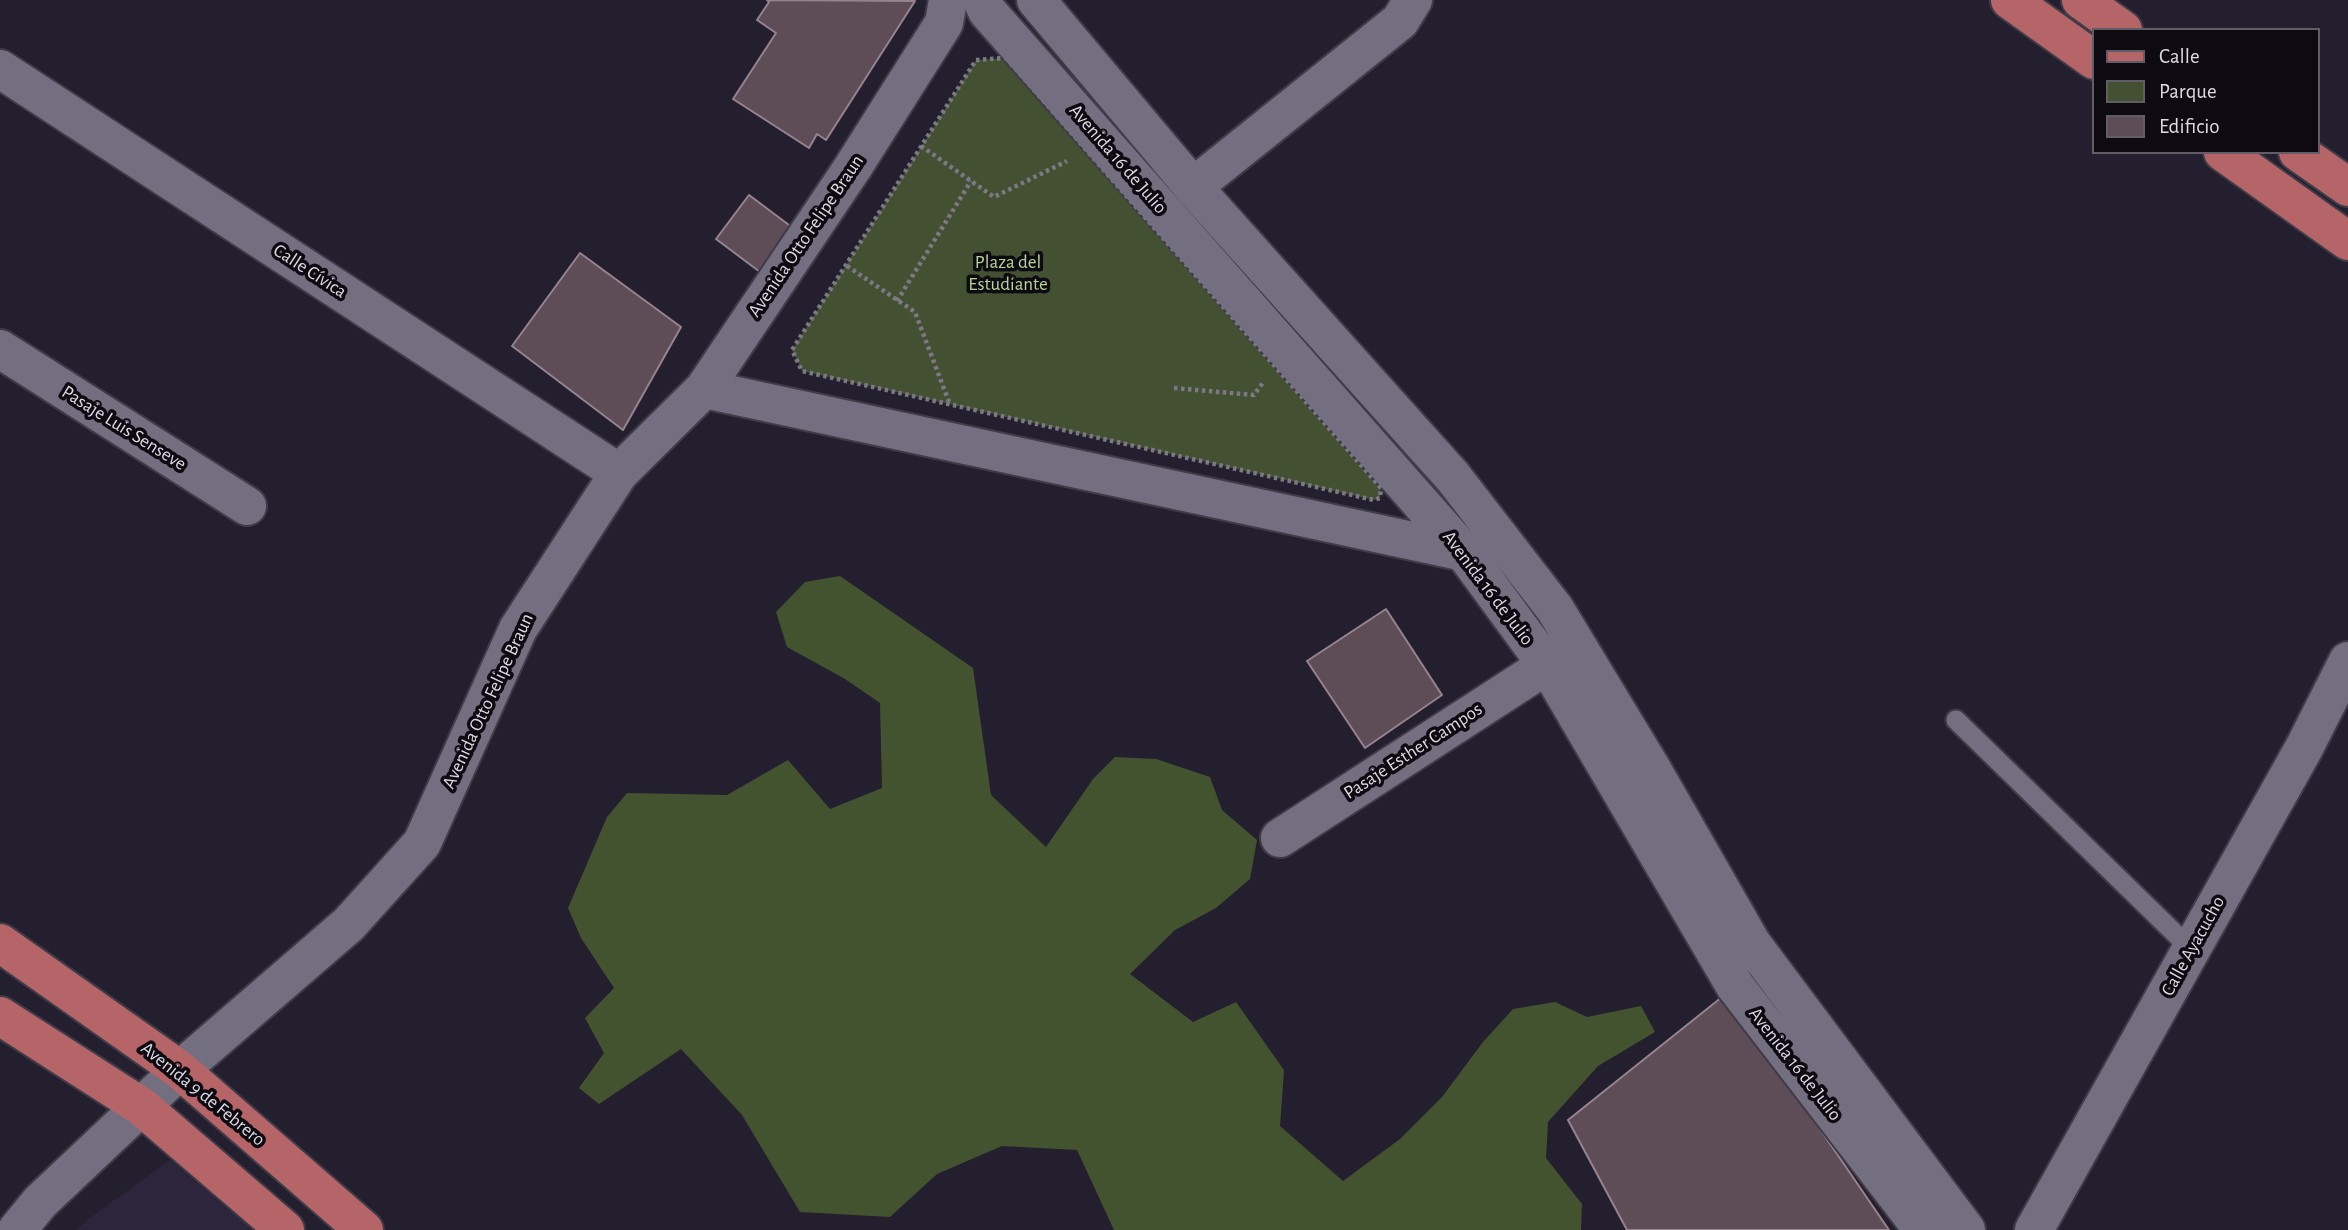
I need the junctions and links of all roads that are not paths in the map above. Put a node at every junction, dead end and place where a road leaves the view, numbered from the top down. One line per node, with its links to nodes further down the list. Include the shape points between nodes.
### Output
1 (948, 0): 16 (street, Avenida Otto Felipe Braun, via 944,23)
2 (982, 0): 20 (street, Avenida 16 de Julio)
3 (1036, 0): 12 (street, Avenida 16 de Julio)
4 (1413, 0): 12 (street, via 1400,21)
5 (2010, 0): 8 (main road)
6 (2081, 0): 7 (main road)
7 (2120, 28)
8 (2092, 59)
9 (0, 69): 17 (street, Calle Cívica)
10 (2226, 154): 14 (main road)
11 (2301, 154): 13 (main road)
12 (1194, 187): 19 (street, Avenida 16 de Julio, via 1453,477)
13 (2348, 187)
14 (2348, 241)
15 (0, 349): 18 (street, Pasaje Luis Senseve)
16 (704, 389): 17 (street, Avenida Otto Felipe Braun); 20 (street)
17 (619, 473): 28 (street, Avenida Otto Felipe Braun, via 517,629 422,843 348,924)
18 (247, 506)
19 (1505, 544): 20 (street); 34 (street, Avenida 16 de Julio, via 1555,609 1752,944)
20 (1464, 552): 22 (street, Avenida 16 de Julio)
21 (2348, 661): 26 (street, Calle Ayacucho)
22 (1547, 665): 24 (street, Pasaje Esther Campos); 33 (street, Avenida 16 de Julio, via 1735,986)
23 (1956, 720): 26 (lane)
24 (1280, 838)
25 (0, 943): 28 (main road, Avenida 9 de Febrero)
26 (2191, 949): 35 (street, Calle Ayacucho)
27 (0, 1016): 29 (main road)
28 (180, 1070): 29 (street, Avenida Otto Felipe Braun); 32 (main road, Avenida 9 de Febrero)
29 (142, 1107): 30 (street, Avenida Otto Felipe Braun, via 40,1202); 31 (main road)
30 (17, 1230)
31 (285, 1230)
32 (364, 1230)
33 (1923, 1230)
34 (1966, 1230)
35 (2034, 1230)

